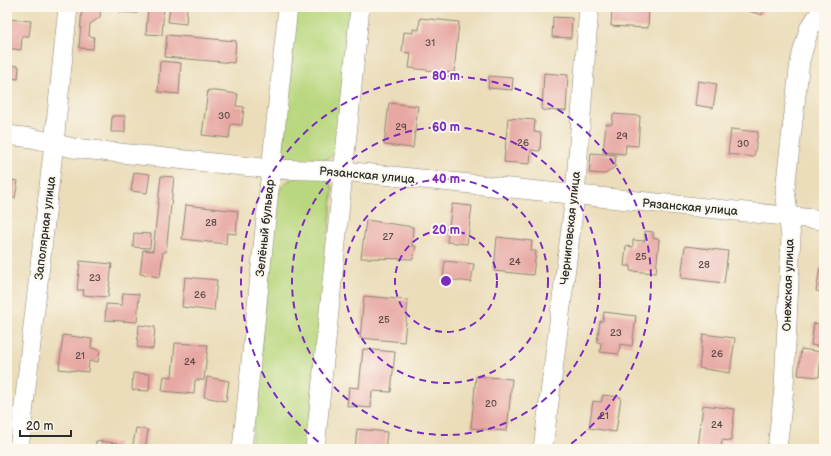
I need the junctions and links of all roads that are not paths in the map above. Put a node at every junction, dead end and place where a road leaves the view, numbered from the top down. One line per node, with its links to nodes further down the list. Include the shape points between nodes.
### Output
1 (68, 7): 7 (street, Заполярная улица)
2 (288, 7): 8 (street, Зелёный бульвар)
3 (360, 7): 9 (street)
4 (589, 7): 10 (street, Черниговская улица)
5 (824, 7): 11 (street, Онежская улица, via 810,29 800,61 785,190)
6 (7, 135): 7 (street, Рязанская улица)
7 (54, 143): 8 (street, Рязанская улица, via 73,148); 13 (street, Заполярная улица)
8 (271, 169): 9 (street, Рязанская улица); 14 (street, Зелёный бульвар)
9 (343, 172): 10 (street, Рязанская улица); 15 (street)
10 (575, 196): 11 (street, Рязанская улица); 16 (street, Черниговская улица)
11 (788, 216): 12 (street, Рязанская улица); 17 (street, Онежская улица, via 791,237 784,388)
12 (824, 220)
13 (19, 449)
14 (242, 449)
15 (315, 449)
16 (544, 449)
17 (777, 449)

